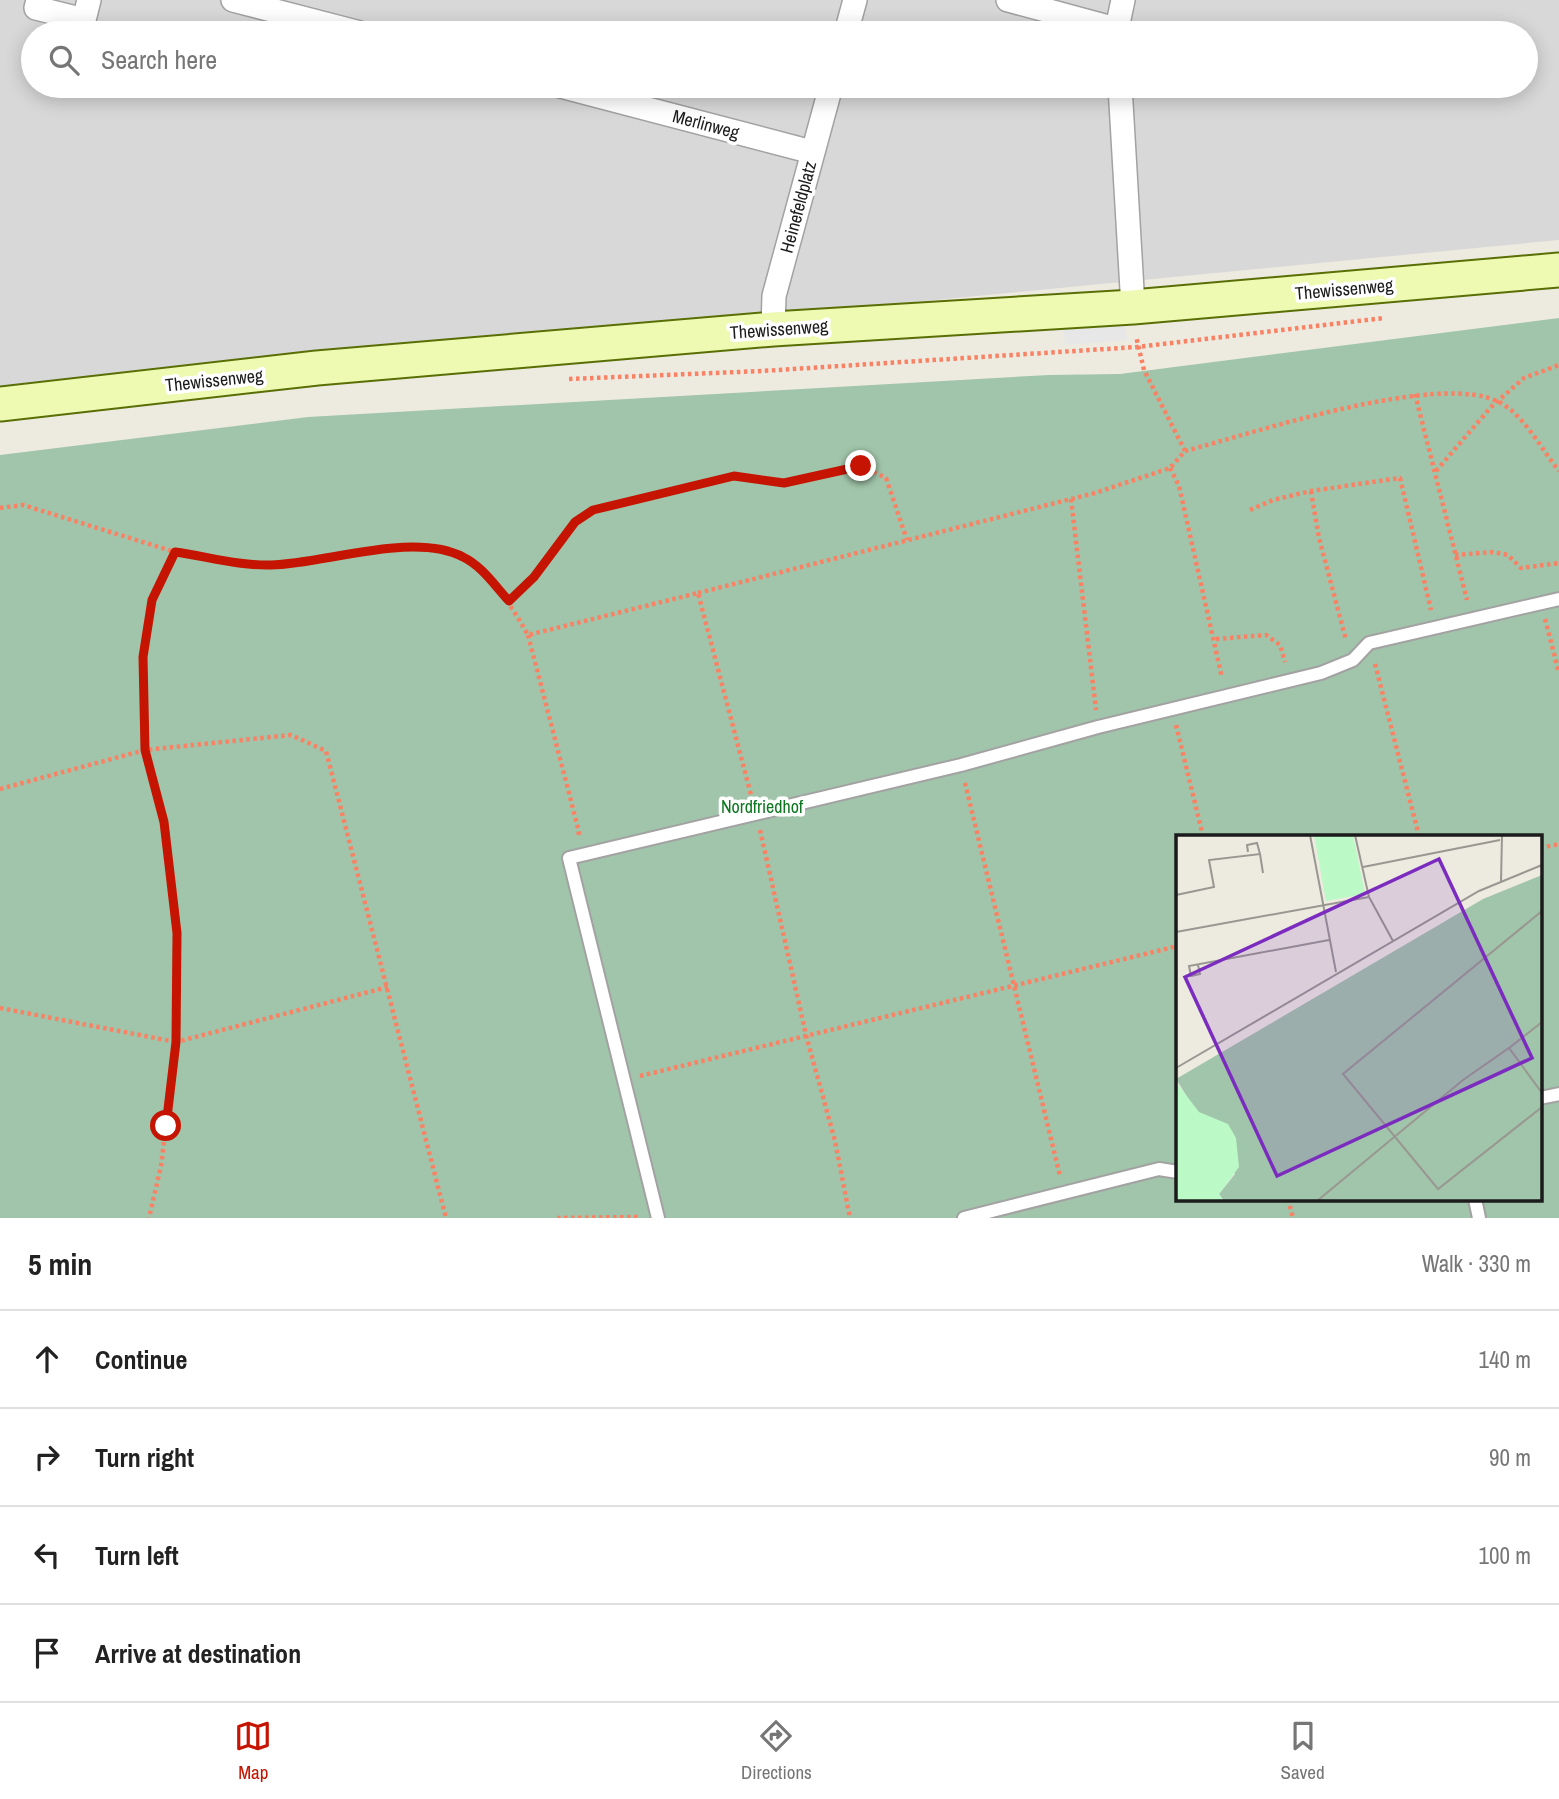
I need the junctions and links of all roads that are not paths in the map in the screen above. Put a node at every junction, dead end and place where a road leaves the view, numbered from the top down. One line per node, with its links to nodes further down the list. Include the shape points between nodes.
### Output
1 (38, 0): 2 (street, via 36,8 84,20)
2 (89, 0)
3 (233, 0): 7 (street)
4 (855, 0): 8 (street)
5 (1008, 0): 9 (street)
6 (1123, 0): 10 (street)
7 (314, 21)
8 (849, 21)
9 (1081, 21)
10 (1118, 21)
11 (606, 98): 14 (street, Merlinweg)
12 (828, 98): 14 (street, Heinefeldplatz)
13 (1120, 98): 16 (street)
14 (812, 152): 17 (street, Heinefeldplatz, via 774,296)
15 (1559, 270): 16 (street, Thewissenweg)
16 (1133, 307): 17 (street, Thewissenweg)
17 (774, 329): 18 (street, Thewissenweg, via 317,368)
18 (0, 404)
19 (1559, 599): 22 (lane, via 1369,643 1353,660 1321,673 569,858)
20 (1176, 1172): 23 (lane, via 1159,1169)
21 (1475, 1200): 24 (lane)
22 (658, 1217)
23 (964, 1218)
24 (1479, 1218)

